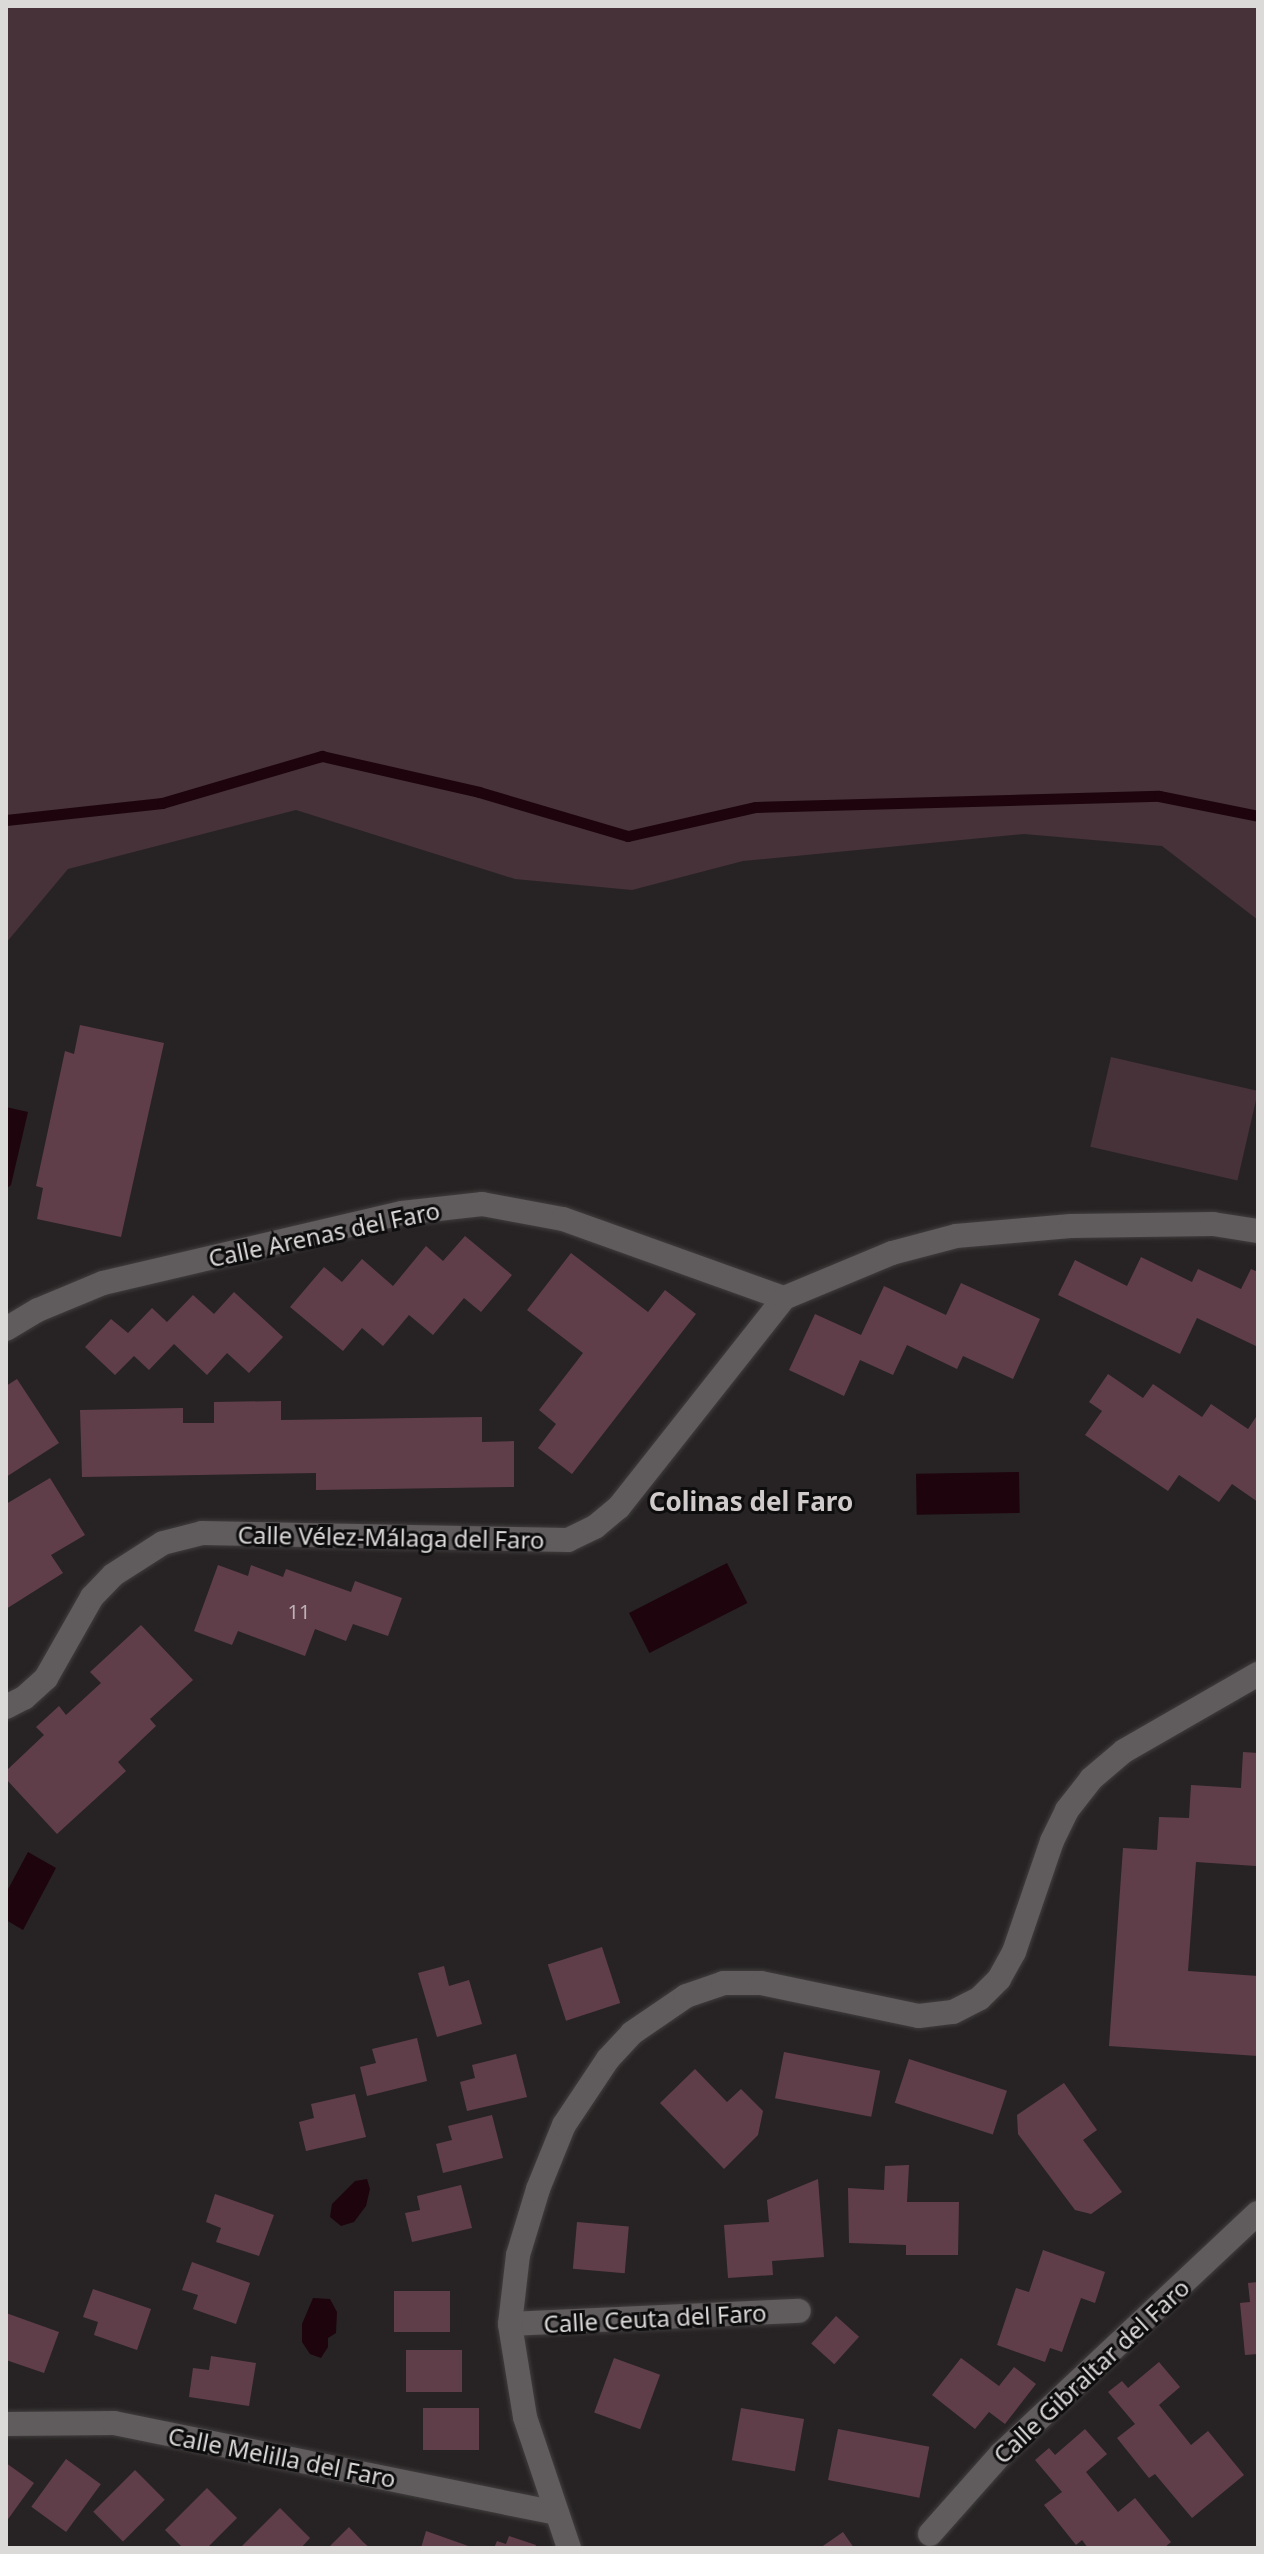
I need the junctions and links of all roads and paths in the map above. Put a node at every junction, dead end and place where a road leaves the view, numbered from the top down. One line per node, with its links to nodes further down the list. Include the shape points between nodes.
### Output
1 (1258, 1231): 2 (street, Calle Vélez-Málaga del Faro, via 1213,1224 956,1236 892,1253)
2 (784, 1298): 3 (street, Calle Arenas del Faro, via 563,1219 482,1204 402,1213 103,1283); 5 (street, Calle Vélez-Málaga del Faro, via 619,1507 595,1527 568,1540 202,1533 163,1543 113,1575 92,1597 46,1678)
3 (6, 1329)
4 (1258, 1674): 8 (street, via 1124,1751 1091,1779 1052,1841 1014,1952 980,1998 953,2012 919,2016 761,1983 723,1983 686,1996 632,2033 564,2125 518,2255)
5 (6, 1707)
6 (1258, 2213): 11 (street, Calle Gibraltar del Faro, via 1001,2454)
7 (799, 2311): 8 (street, Calle Ceuta del Faro)
8 (510, 2324): 10 (street, via 525,2417)
9 (6, 2424): 10 (street, Calle Melilla del Faro, via 114,2423)
10 (557, 2513): 12 (street)
11 (930, 2534)
12 (569, 2548)

